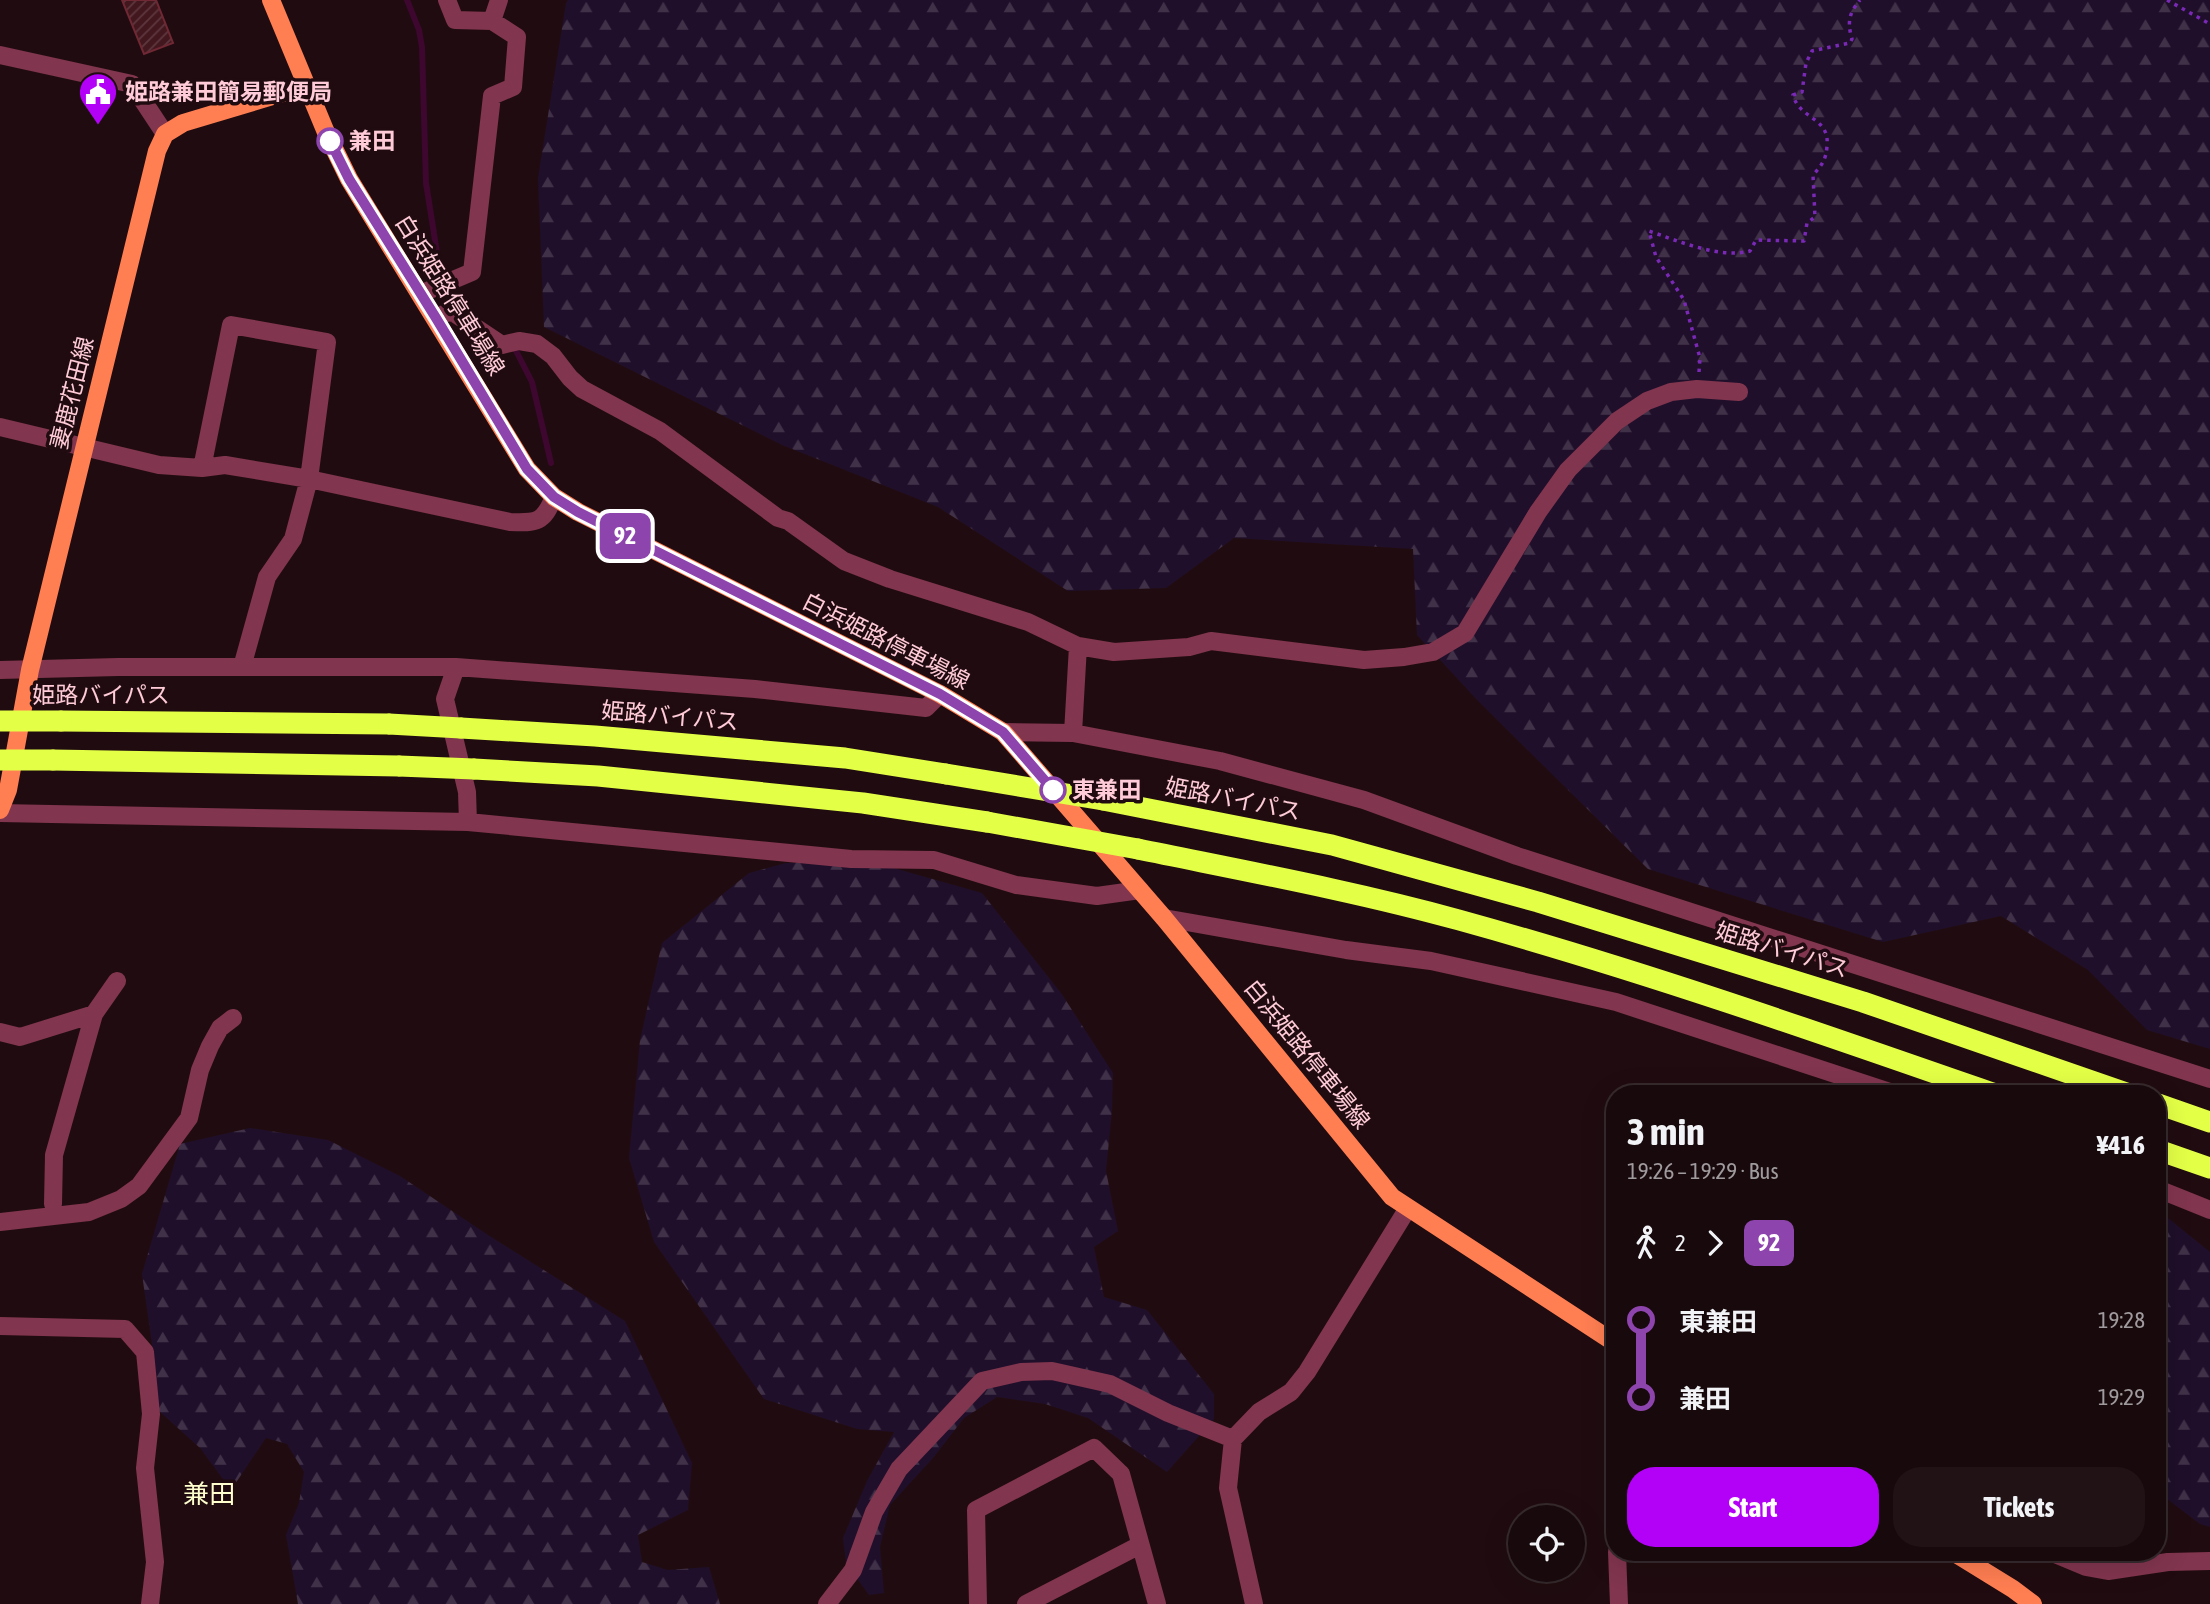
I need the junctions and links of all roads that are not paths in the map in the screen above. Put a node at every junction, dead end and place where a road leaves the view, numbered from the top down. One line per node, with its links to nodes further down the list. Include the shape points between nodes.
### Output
1 (271, 0): 6 (main road, 白浜姫路停車場線)
2 (447, 0): 4 (street, via 455,20)
3 (499, 0): 4 (street)
4 (492, 21): 8 (street, via 517,37 513,87 492,96 472,272)
5 (0, 55): 7 (street, via 132,84)
6 (306, 86): 7 (main road, via 183,123); 8 (main road, 白浜姫路停車場線, via 349,179)
7 (165, 134): 12 (main road, 妻鹿花田線)
8 (436, 287): 9 (main road, 白浜姫路停車場線)
9 (436, 318): 15 (main road, 白浜姫路停車場線, via 527,469); 16 (street, via 454,313 510,343 537,344 582,389 660,431 844,561 1028,622)
10 (1738, 392): 16 (street, via 1697,389 1671,393 1647,401 1617,421 1568,470 1465,633 1433,652 1364,660 1211,642 1114,652)
11 (0, 426): 12 (street)
12 (84, 446): 13 (street, via 159,465); 20 (main road, 妻鹿花田線)
13 (202, 468): 14 (street, via 225,465); 14 (street, via 231,325 327,342)
14 (309, 479): 15 (street, via 510,522 532,523 547,514); 17 (street, via 293,539 267,577)
15 (554, 497): 21 (main road, 白浜姫路停車場線)
16 (1078, 646): 24 (street)
17 (242, 667): 18 (street); 20 (street)
18 (456, 667): 21 (street, via 755,688 926,708); 27 (street, via 445,699 467,792)
19 (0, 670): 20 (street)
20 (30, 670): 26 (main road, 妻鹿花田線, via 9,790)
21 (940, 694): 23 (main road, 白浜姫路停車場線)
22 (0, 721): 37 (highway, 姫路バイパス, bridge, via 389,724 594,736 845,758 1103,800 1332,845 1538,902 1863,1002)
23 (1003, 732): 24 (street); 28 (main road, 白浜姫路停車場線)
24 (1073, 733): 34 (street, via 1220,761 1364,800 1517,856)
25 (0, 760): 36 (highway, bridge, via 399,766 598,776 863,803 988,822 1316,886 1458,920 1711,995)
26 (0, 812): 27 (street)
27 (468, 822): 28 (street, via 851,859 934,860 1016,885 1097,896)
28 (1140, 890): 29 (main road, 白浜姫路停車場線)
29 (1164, 918): 35 (street, via 1431,961 1616,1002); 44 (main road, 白浜姫路停車場線, via 1392,1197)
30 (117, 981): 31 (street)
31 (94, 1014): 33 (street, via 20,1037); 43 (street, via 54,1156)
32 (233, 1018): 46 (street, via 220,1028 210,1046 189,1118 139,1186 89,1212)
33 (0, 1032)
34 (2210, 1079)
35 (1869, 1085)
36 (1969, 1085)
37 (2103, 1085)
38 (2166, 1107): 39 (highway)
39 (2210, 1122)
40 (2166, 1153): 41 (highway)
41 (2210, 1168)
42 (2166, 1192): 45 (street)
43 (53, 1204)
44 (1408, 1208): 48 (main road, 白浜姫路停車場線); 49 (street, via 1292,1392 1259,1412)
45 (2210, 1210)
46 (0, 1222)
47 (0, 1325): 55 (street, via 125,1329 145,1352 151,1415 145,1468 155,1562)
48 (1606, 1337)
49 (1233, 1439): 56 (street, via 1110,1384 1052,1371 982,1381 899,1469 874,1512 853,1570); 60 (street, via 1228,1488)
50 (1140, 1545): 57 (street, via 1121,1474 1094,1448 976,1510); 58 (street); 59 (street)
51 (1618, 1561): 61 (street)
52 (1968, 1561): 62 (main road)
53 (2072, 1561): 54 (street, via 2108,1571)
54 (2210, 1561)
55 (150, 1604)
56 (827, 1604)
57 (978, 1604)
58 (1026, 1604)
59 (1157, 1604)
60 (1254, 1604)
61 (1619, 1604)
62 (2033, 1604)

